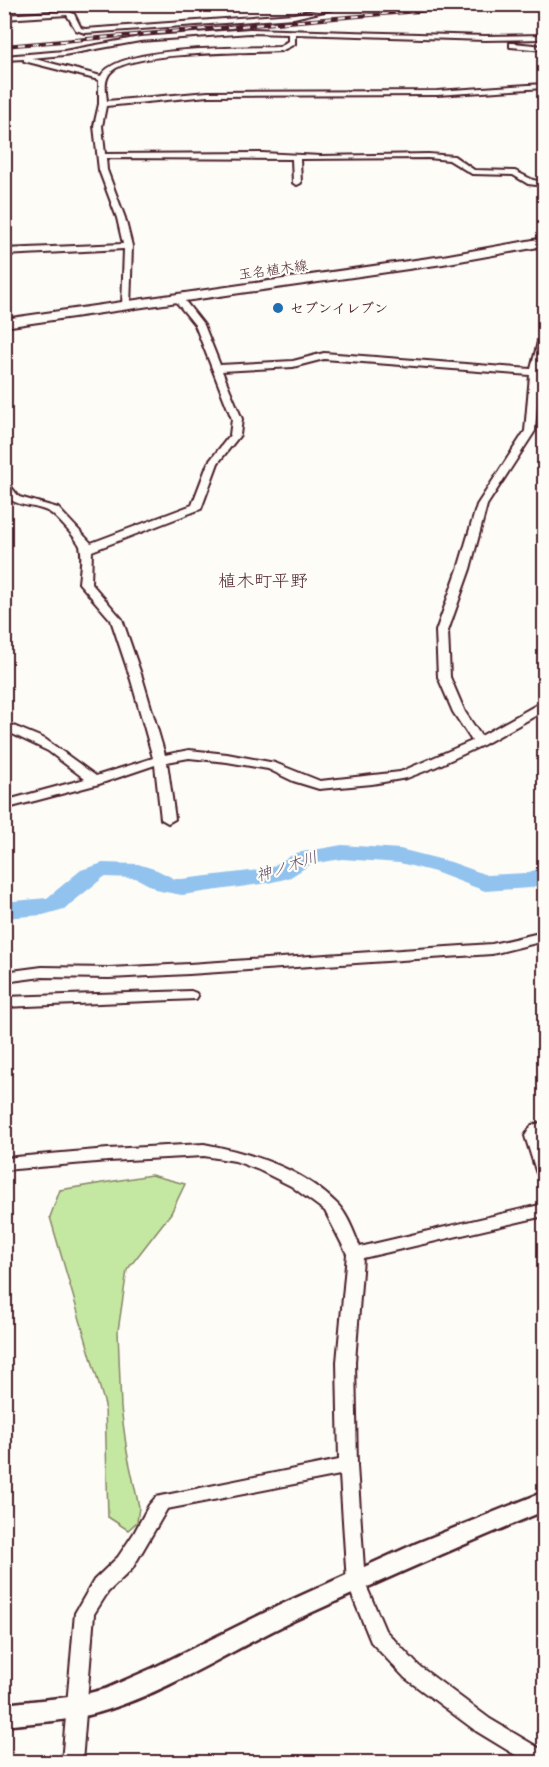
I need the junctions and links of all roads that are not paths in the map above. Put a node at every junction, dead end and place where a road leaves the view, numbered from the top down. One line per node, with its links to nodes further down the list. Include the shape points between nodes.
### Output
1 (328, 4): 2 (street, via 330,9)
2 (294, 16): 3 (street, via 85,31 78,29 68,14); 4 (street, via 301,26)
3 (4, 17)
4 (291, 31): 6 (street); 8 (street, via 140,39); 10 (street, via 292,42 281,49 159,54 117,64)
5 (544, 37): 6 (street)
6 (485, 38): 7 (street)
7 (544, 48)
8 (19, 57): 9 (street); 10 (street)
9 (4, 58)
10 (103, 79): 12 (street)
11 (544, 86): 12 (street, via 437,93 208,94)
12 (103, 104): 13 (street, via 98,126)
13 (101, 156): 14 (street); 18 (street)
14 (296, 157): 15 (street); 16 (street, via 451,158 472,172 515,173)
15 (297, 183)
16 (544, 184)
17 (544, 242): 20 (main road, 玉名植木線)
18 (128, 246): 19 (street); 21 (street)
19 (4, 252)
20 (178, 298): 21 (main road, 玉名植木線); 24 (street, via 199,326)
21 (127, 306): 22 (main road, 玉名植木線)
22 (4, 323)
23 (544, 338): 25 (street)
24 (217, 368): 25 (street, via 293,364 324,356); 27 (street, via 237,419 235,435 213,463 197,507)
25 (540, 373): 30 (street, via 530,431 482,505 442,631 444,677 459,712)
26 (4, 485): 27 (street, via 15,499 54,510 85,543)
27 (86, 549): 31 (street, via 85,583 116,619)
28 (544, 706): 30 (street)
29 (4, 726): 32 (street, via 42,742)
30 (479, 742): 31 (street, via 402,775 319,785 271,766 227,758 189,754)
31 (158, 760): 32 (street); 34 (street, via 165,780)
32 (95, 781): 33 (street)
33 (4, 805)
34 (168, 819)
35 (544, 937): 36 (street, via 492,949)
36 (4, 977)
37 (191, 996): 38 (street)
38 (4, 1002)
39 (544, 1127): 41 (street, via 533,1136)
40 (4, 1164): 43 (street, via 179,1150 237,1156 265,1166 316,1194 331,1207)
41 (544, 1171)
42 (544, 1210): 43 (street)
43 (355, 1254): 44 (street, via 346,1362)
44 (348, 1466): 46 (street); 47 (street, via 162,1502 125,1563 101,1586 85,1613)
45 (544, 1501): 46 (street)
46 (356, 1583): 47 (street, via 286,1613 161,1676 108,1699); 50 (street, via 378,1636 412,1672 483,1725)
47 (78, 1707): 48 (street); 49 (street)
48 (4, 1715)
49 (72, 1762)
50 (544, 1762)

